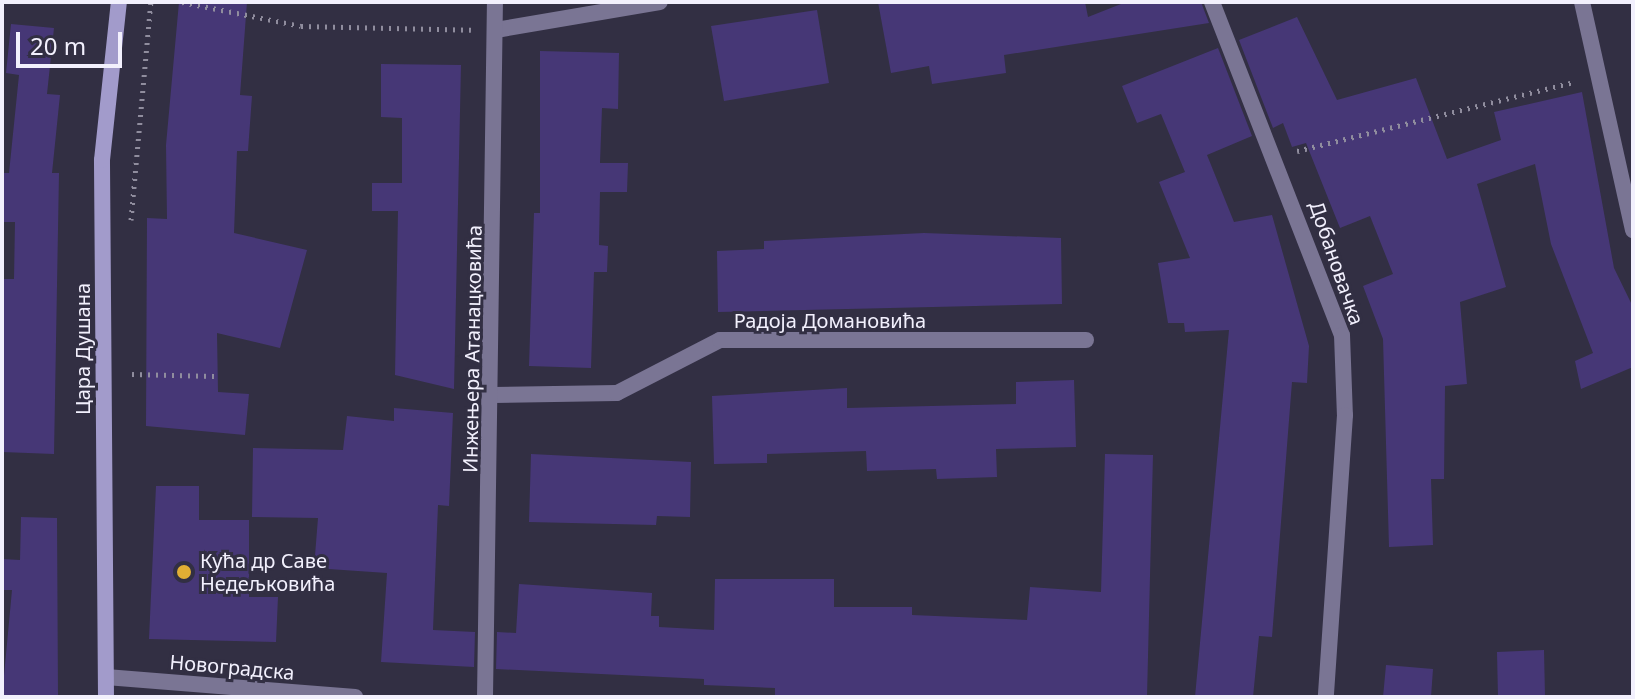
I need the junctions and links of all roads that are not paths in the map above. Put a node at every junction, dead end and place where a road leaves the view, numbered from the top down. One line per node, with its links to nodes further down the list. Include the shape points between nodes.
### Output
1 (119, 2): 10 (main road, Цара Душана, via 102,160)
2 (495, 2): 6 (street, Инжењера Атанацковића)
3 (660, 2): 6 (street)
4 (1212, 2): 14 (street, Добановачка, via 1336,308 1345,355)
5 (1582, 2): 7 (street)
6 (496, 30): 9 (street, Инжењера Атанацковића)
7 (1633, 230)
8 (1086, 340): 9 (street, Радоја Домановића, via 720,340 617,393)
9 (493, 395): 13 (street, Инжењера Атанацковића)
10 (106, 677): 11 (main road, Цара Душана); 12 (street, Новоградска)
11 (106, 697)
12 (355, 697)
13 (485, 697)
14 (1326, 697)

